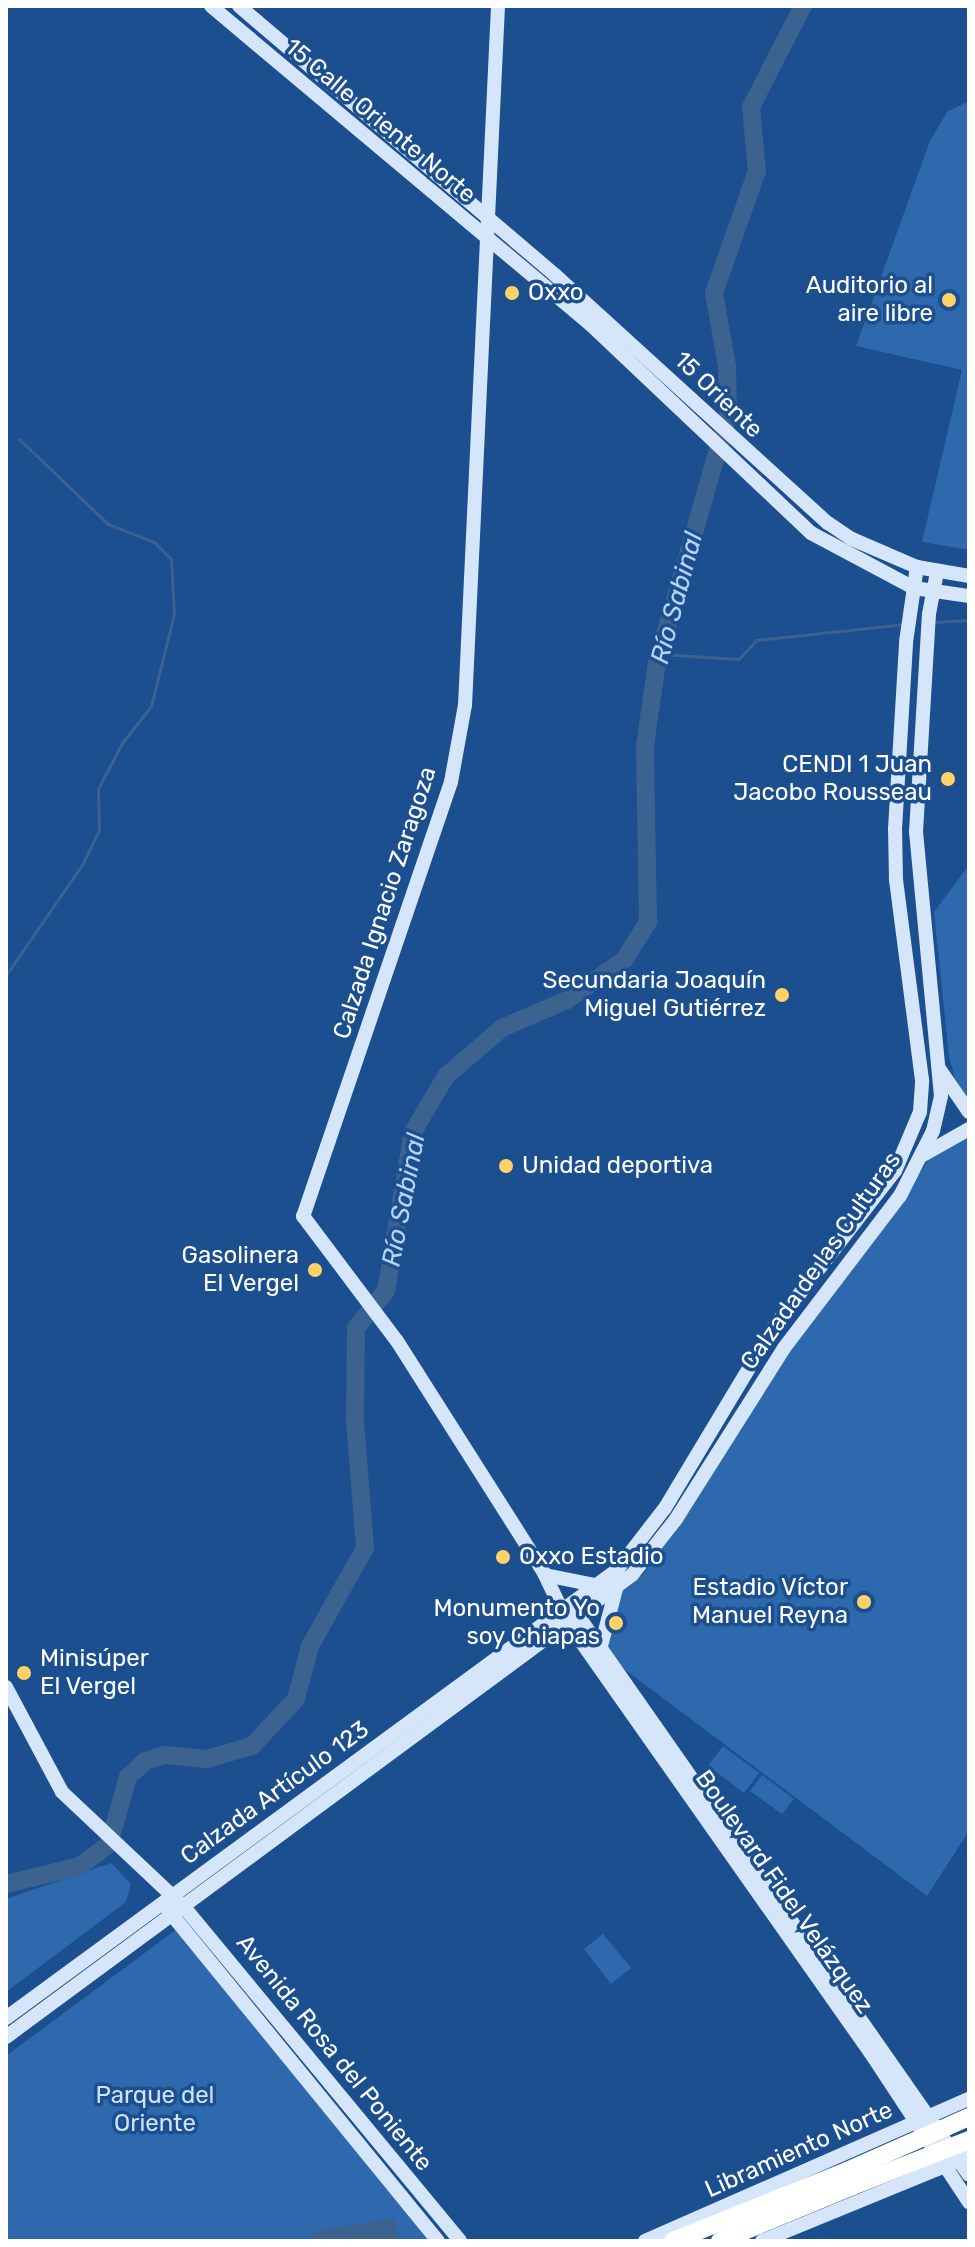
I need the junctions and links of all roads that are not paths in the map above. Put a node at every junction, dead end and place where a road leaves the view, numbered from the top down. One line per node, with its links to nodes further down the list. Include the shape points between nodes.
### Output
1 (211, 6): 5 (main road, 15 Calle Oriente Norte, via 435,199)
2 (239, 6): 4 (main road, 15 Calle Oriente Norte)
3 (498, 6): 4 (main road, Calzada Ignacio Zaragoza)
4 (487, 220): 5 (main road, Calzada Ignacio Zaragoza); 6 (main road, 15 Oriente)
5 (486, 236): 6 (main road, 15 Oriente); 19 (main road, Calzada Ignacio Zaragoza, via 472,604 457,751 446,797 303,1216 389,1330)
6 (708, 425): 7 (main road, 15 Oriente, via 852,539); 10 (main road, 15 Oriente, via 745,473 811,533)
7 (917, 567): 8 (main road, 15 Oriente); 10 (main road, Calzada de las Culturas)
8 (937, 572): 9 (main road); 11 (main road, Calzada de las Culturas)
9 (969, 576)
10 (914, 588): 11 (main road, 15 Oriente); 14 (main road, Calzada de las Culturas)
11 (933, 590): 12 (main road); 13 (main road, Calzada de las Culturas)
12 (969, 596)
13 (918, 805): 14 (main road); 15 (main road, Calzada de las Culturas)
14 (896, 806): 20 (main road, Calzada de las Culturas, via 896,879 922,1080 920,1112 895,1171 773,1328 665,1508 617,1570)
15 (939, 1069): 16 (main road); 18 (main road, Calzada de las Culturas, via 937,1116)
16 (969, 1112)
17 (969, 1129): 18 (main road)
18 (922, 1155): 21 (main road, Calzada de las Culturas, via 877,1228 784,1348 651,1556)
19 (549, 1581): 20 (main road); 22 (main road, Calzada Ignacio Zaragoza)
20 (594, 1585): 22 (main road, Calzada de las Culturas)
21 (617, 1586): 22 (main road, Calzada de las Culturas); 23 (main road)
22 (569, 1613): 23 (main road, Boulevard Fidel Velázquez); 25 (main road, Calzada Artículo 123); 31 (main road, Boulevard Fidel Velázquez)
23 (601, 1646): 31 (main road, Boulevard Fidel Velázquez)
24 (6, 1687): 25 (main road, via 62,1792)
25 (173, 1905): 26 (main road, Calzada Artículo 123); 27 (main road, Calzada Artículo 123); 40 (main road, Avenida Rosa del Poniente); 41 (main road, Avenida Rosa del Poniente)
26 (6, 2018)
27 (6, 2037)
28 (969, 2099): 31 (main road, Libramiento Norte)
29 (969, 2107): 32 (main road)
30 (969, 2117): 37 (highway, bridge)
31 (924, 2118): 33 (main road, Libramiento Norte); 35 (main road, Boulevard Fidel Velázquez)
32 (969, 2129)
33 (886, 2138): 38 (main road, via 899,2139 911,2151 913,2165); 42 (main road, Libramiento Norte)
34 (969, 2140): 37 (highway, bridge)
35 (957, 2160): 36 (main road, Boulevard Fidel Velázquez); 38 (main road); 39 (main road, Boulevard Fidel Velázquez)
36 (969, 2175)
37 (850, 2179): 43 (highway); 44 (highway)
38 (903, 2180): 45 (main road)
39 (969, 2202)
40 (438, 2241)
41 (460, 2241)
42 (645, 2241)
43 (673, 2241)
44 (720, 2241)
45 (762, 2241)

